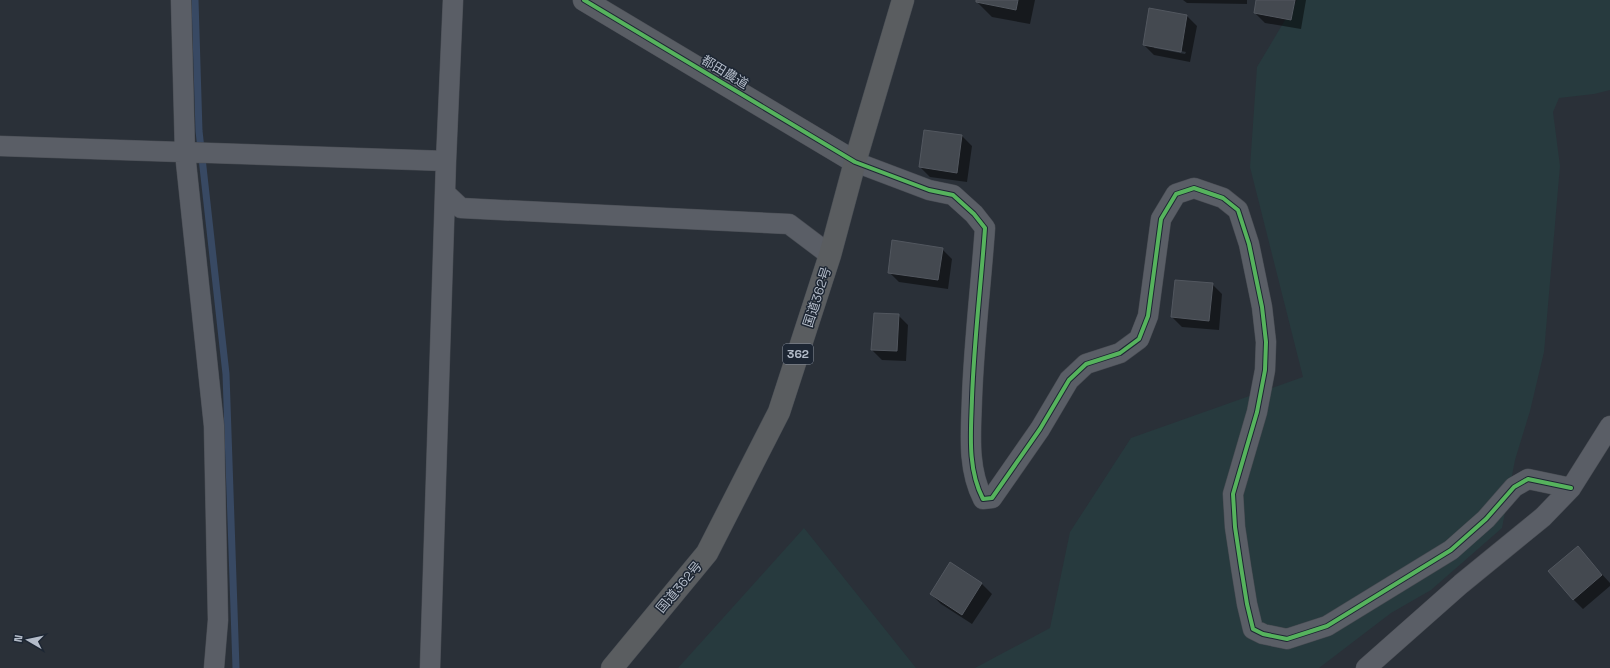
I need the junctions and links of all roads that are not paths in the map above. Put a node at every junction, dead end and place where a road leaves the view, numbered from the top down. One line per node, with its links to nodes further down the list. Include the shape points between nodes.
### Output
1 (181, 0): 6 (street)
2 (453, 0): 7 (street)
3 (584, 0): 8 (street, 都田農道)
4 (903, 0): 8 (highway, 国道362号 / 362)
5 (0, 146): 6 (street)
6 (188, 153): 7 (street); 13 (street, via 214,426 218,620)
7 (446, 161): 9 (street)
8 (855, 162): 10 (highway, 国道362号 / 362); 12 (street, via 929,190 953,195 985,228 973,369 970,451 978,489 983,499 992,498 1069,380 1086,364 1120,353 1139,339 1148,316 1161,219 1176,194 1194,188 1223,198 1238,210 1262,307 1266,342 1265,370 1257,412 1233,494 1235,527 1247,604 1254,629 1263,634 1287,639 1327,626 1365,604 1451,550 1486,519 1514,487 1528,479)
9 (445, 193): 10 (street, via 461,208 789,224); 14 (street)
10 (830, 255): 15 (highway, 国道362号 / 362, via 779,412 707,553)
11 (1610, 426): 12 (street)
12 (1571, 488): 16 (street, via 1543,517 1461,584)
13 (214, 668)
14 (430, 668)
15 (612, 668)
16 (1366, 668)

